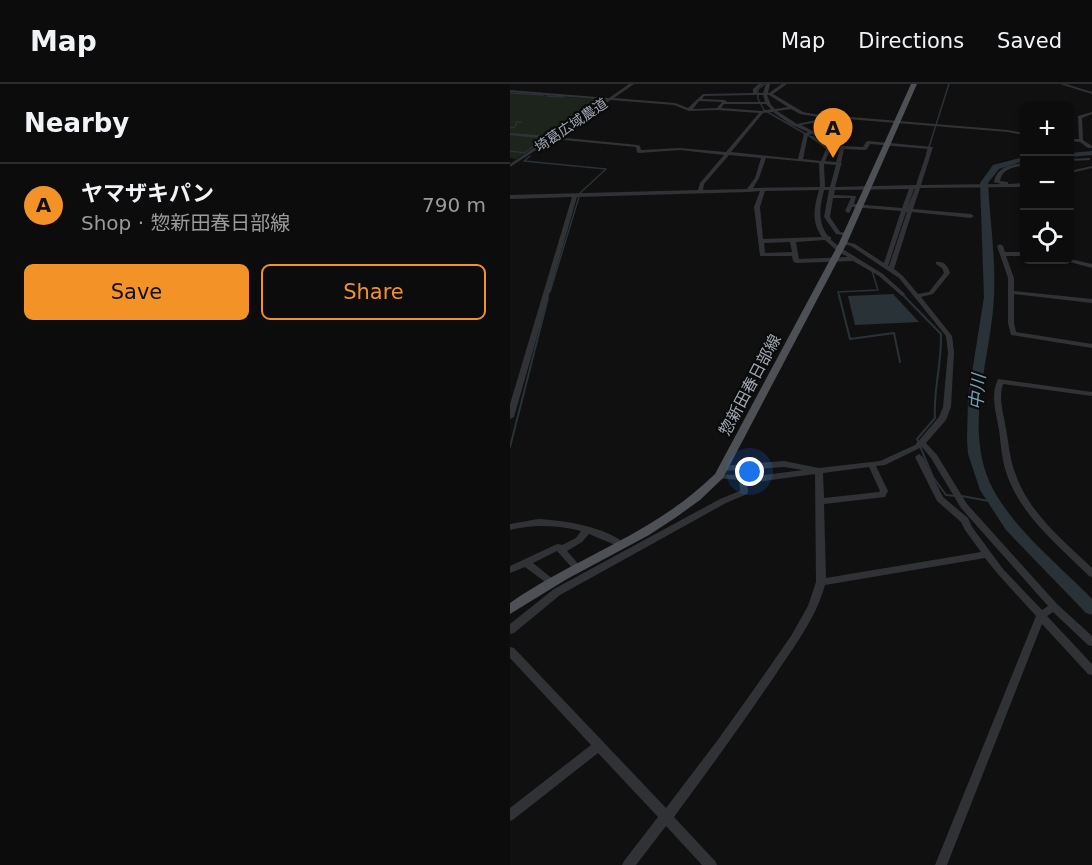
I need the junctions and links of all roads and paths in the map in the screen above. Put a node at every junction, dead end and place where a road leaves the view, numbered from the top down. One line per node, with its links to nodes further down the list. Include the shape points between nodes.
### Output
1 (632, 84): 13 (street, 埼葛広域農道)
2 (761, 84): 10 (street)
3 (768, 84): 11 (street)
4 (785, 84): 11 (street)
5 (914, 84): 29 (main road, 惣新田春日部線)
6 (1062, 84): 8 (street)
7 (510, 91): 13 (street)
8 (1092, 93)
9 (730, 94): 10 (street); 14 (street, via 703,95); 15 (street)
10 (755, 94): 11 (street)
11 (768, 94): 17 (street); 18 (street)
12 (665, 96): 16 (street)
13 (607, 99): 16 (street); 36 (street, 埼葛広域農道)
14 (698, 100): 15 (street); 20 (street)
15 (724, 102): 17 (street); 19 (street)
16 (658, 103): 20 (street)
17 (768, 103): 21 (street)
18 (793, 107): 21 (street); 24 (street)
19 (718, 109): 20 (street); 22 (street)
20 (689, 110)
21 (774, 111): 22 (street); 32 (street)
22 (762, 112): 27 (street)
23 (1092, 113): 25 (street)
24 (820, 116): 29 (street); 32 (street, via 817,121)
25 (1080, 117): 28 (street); 31 (street)
26 (750, 119): 27 (street)
27 (757, 120): 44 (street)
28 (1092, 121)
29 (897, 122): 33 (street); 40 (main road, 惣新田春日部線)
30 (1074, 124): 31 (street)
31 (1080, 125): 37 (street)
32 (798, 126): 34 (street)
33 (1020, 132)
34 (809, 133): 41 (street); 43 (street); 46 (street)
35 (510, 134): 36 (street)
36 (551, 138): 44 (street, via 638,146 639,152 680,149); 52 (street, 埼葛広域農道)
37 (1081, 138): 38 (street); 39 (street); 42 (street)
38 (1074, 139)
39 (1092, 140)
40 (888, 144): 41 (street, via 868,142 865,149); 57 (street, via 931,148); 60 (main road, 惣新田春日部線)
41 (842, 147): 43 (street); 50 (street)
42 (1090, 147)
43 (828, 148): 49 (street)
44 (729, 154): 45 (street); 63 (street)
45 (764, 158): 46 (street); 62 (street, via 758,178)
46 (800, 160): 49 (street)
47 (1074, 160): 48 (street)
48 (1091, 160)
49 (822, 163): 50 (street); 58 (street)
50 (840, 164): 59 (street)
51 (1020, 165): 56 (street, via 1000,171 997,182)
52 (510, 166)
53 (1092, 168): 54 (street)
54 (1074, 171)
55 (1020, 185): 56 (street)
56 (1007, 186): 57 (street)
57 (915, 187): 60 (street); 68 (street)
58 (824, 188): 59 (street); 61 (street); 72 (street, via 818,198 816,221)
59 (834, 188): 60 (street); 65 (street)
60 (868, 188): 67 (main road, 惣新田春日部線)
61 (763, 189): 62 (street); 74 (street, via 757,207)
62 (749, 190): 63 (street)
63 (700, 191): 64 (street)
64 (575, 195): 66 (street); 91 (street)
65 (831, 196): 67 (street, via 854,197 849,208); 70 (street, via 827,217)
66 (510, 197)
67 (861, 206): 68 (street); 71 (main road, 惣新田春日部線)
68 (907, 211): 69 (street); 84 (street)
69 (971, 216)
70 (838, 233): 71 (street); 72 (street, via 840,237)
71 (847, 234): 76 (main road, 惣新田春日部線)
72 (828, 238): 73 (street); 76 (street)
73 (793, 240): 74 (street); 77 (street)
74 (761, 241): 77 (street, via 762,255)
75 (1000, 246): 85 (street, via 1011,278)
76 (839, 250): 77 (street, via 796,261); 80 (street); 80 (street); 84 (street, via 853,245); 96 (main road, 惣新田春日部線)
77 (793, 254)
78 (1006, 254): 79 (street)
79 (1020, 254)
80 (855, 259): 86 (street)
81 (1074, 262): 83 (street)
82 (938, 263): 87 (street, via 947,273 931,293)
83 (1092, 266)
84 (889, 267): 87 (street)
85 (1010, 292): 88 (street); 89 (street, via 1013,334)
86 (902, 294)
87 (919, 296): 92 (street, via 949,336 951,352 944,418)
88 (1092, 301)
89 (1092, 346)
90 (1092, 394): 107 (street, via 1001,381 998,385 1009,463 1018,493)
91 (510, 417)
92 (922, 443): 94 (street); 111 (street, via 931,451 964,506)
93 (919, 458): 103 (street, via 940,499 965,520)
94 (872, 466): 95 (street); 98 (street, via 882,484 882,495)
95 (819, 471): 96 (street, via 784,464); 97 (street); 98 (street)
96 (721, 472): 97 (street); 101 (main road, 惣新田春日部線, via 706,490 678,511)
97 (743, 480): 113 (street, via 744,492 556,592)
98 (820, 501): 109 (street)
99 (510, 527): 100 (street, via 540,521)
100 (586, 531): 101 (street); 102 (street)
101 (621, 544): 105 (main road, 惣新田春日部線)
102 (561, 550): 104 (street, via 558,547); 105 (street)
103 (988, 554): 109 (street); 112 (street)
104 (525, 562): 106 (street); 108 (street)
105 (577, 568): 108 (main road, 惣新田春日部線)
106 (510, 570)
107 (1092, 574)
108 (551, 582): 110 (main road, 惣新田春日部線)
109 (821, 582): 119 (street, via 807,620 736,727)
110 (512, 604)
111 (1054, 608): 112 (street); 114 (street)
112 (1041, 615): 116 (street); 122 (street)
113 (510, 630)
114 (1092, 642)
115 (510, 651): 117 (street)
116 (1092, 671)
117 (599, 746): 118 (street); 119 (street)
118 (510, 815)
119 (666, 817): 120 (street); 121 (street)
120 (628, 865)
121 (711, 865)
122 (941, 865)

